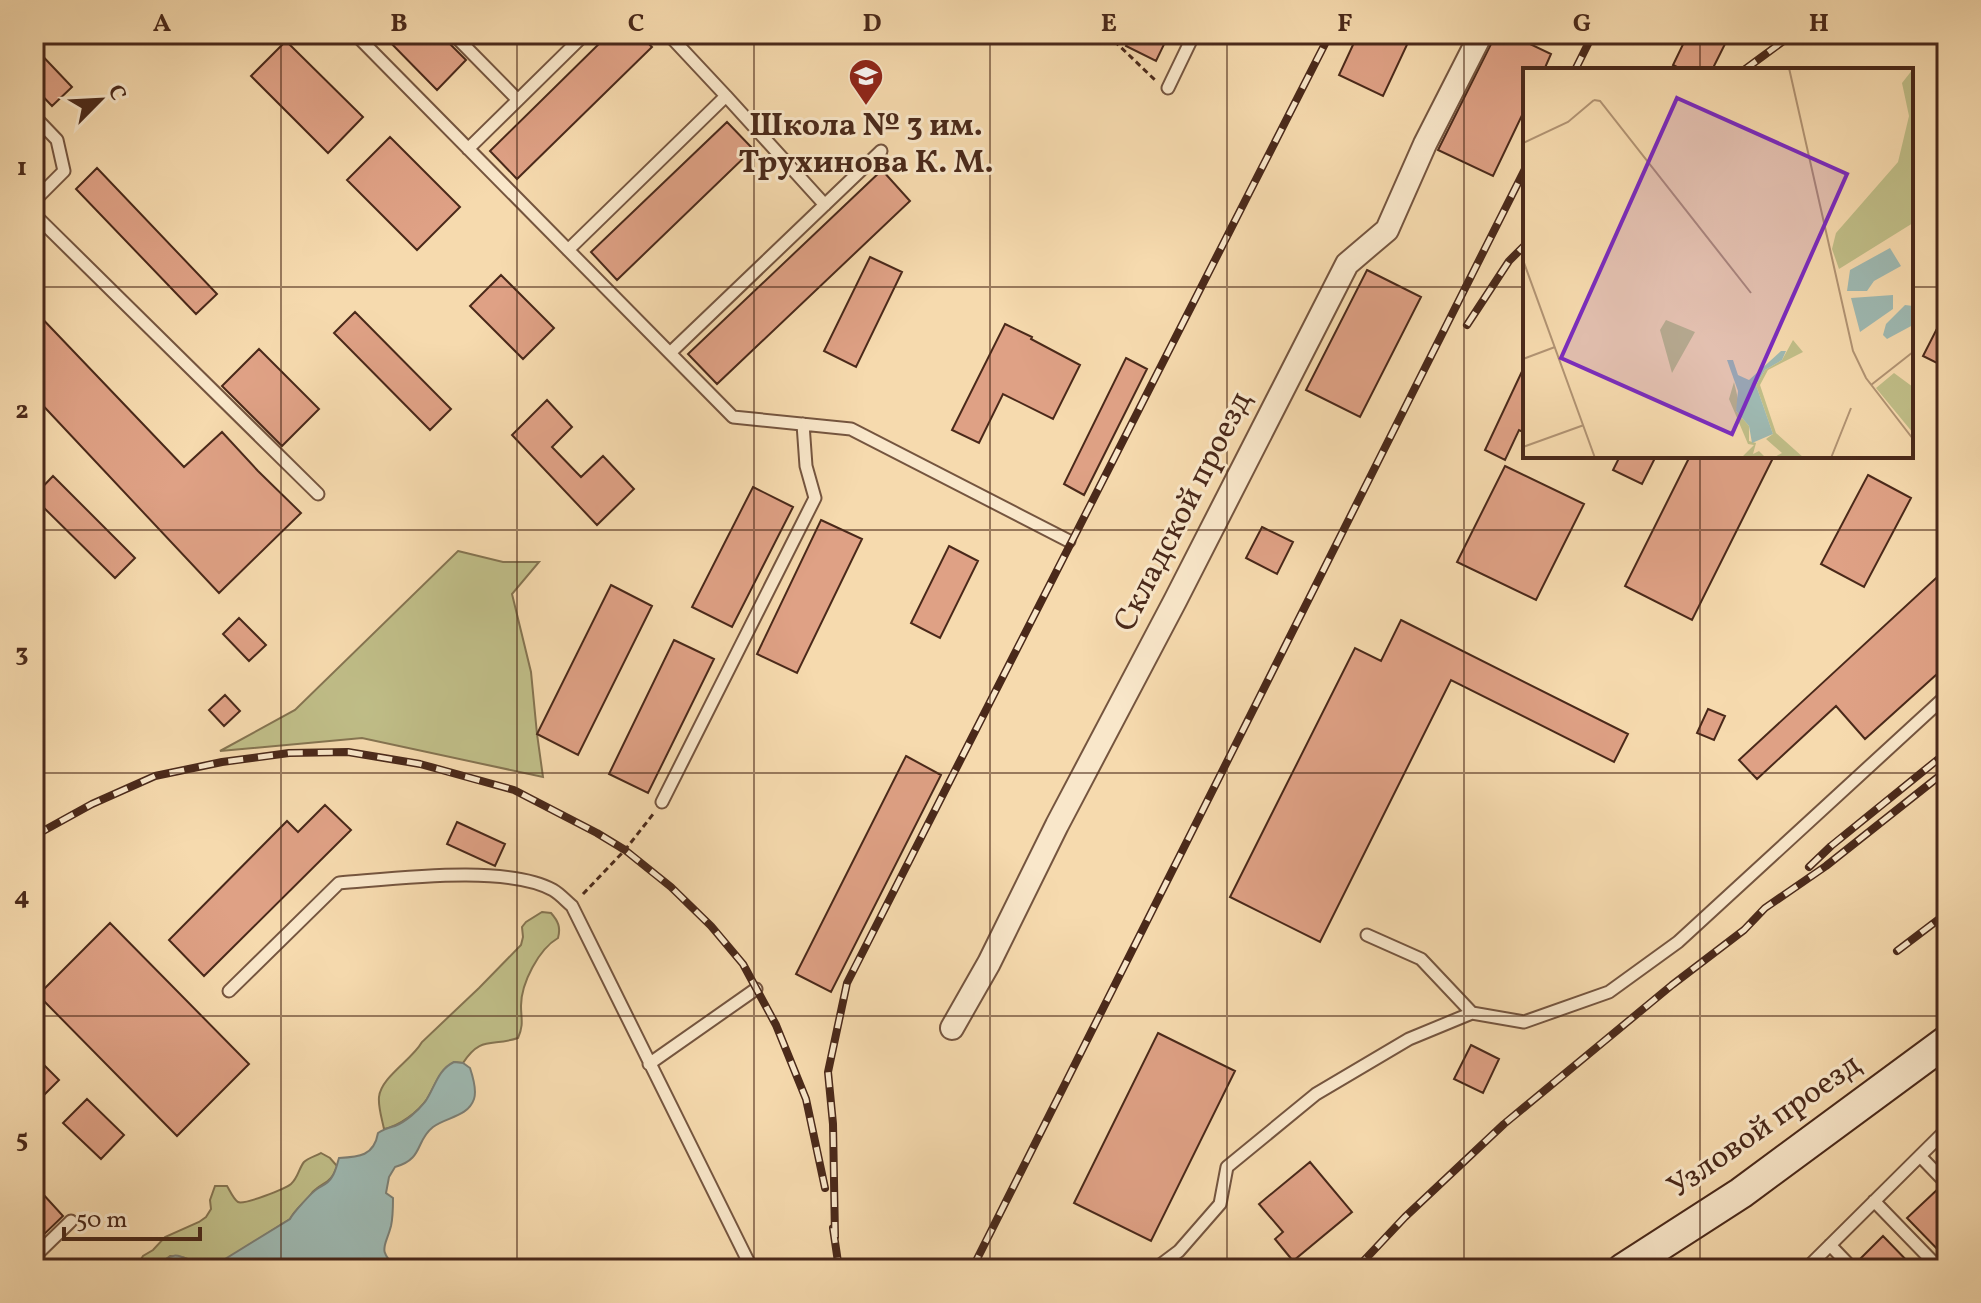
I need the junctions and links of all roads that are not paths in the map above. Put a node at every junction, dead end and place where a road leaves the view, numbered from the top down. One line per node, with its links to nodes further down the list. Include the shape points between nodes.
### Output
1 (355, 34): 11 (lane)
2 (453, 34): 9 (lane)
3 (585, 34): 9 (lane)
4 (668, 34): 8 (lane)
5 (1194, 34): 7 (lane)
6 (1481, 34): 27 (street, Складской проезд, via 1387,230 1347,264)
7 (1168, 88)
8 (726, 96): 14 (lane); 16 (lane)
9 (518, 100): 11 (lane)
10 (34, 116): 13 (lane, via 57,140 64,171)
11 (468, 149): 16 (lane)
12 (881, 151): 14 (lane)
13 (34, 201)
14 (825, 205): 17 (lane)
15 (34, 214): 19 (lane)
16 (568, 250): 17 (lane)
17 (670, 353): 18 (lane, via 733,417)
18 (803, 424): 20 (lane, via 851,429); 22 (lane, via 815,498)
19 (318, 494)
20 (1069, 541)
21 (1947, 695): 26 (lane, via 1678,942 1609,992 1524,1022)
22 (662, 802)
23 (1367, 935): 26 (lane, via 1421,959)
24 (756, 989): 29 (lane)
25 (229, 991): 29 (lane, via 339,883 444,876 518,878 553,890 572,906)
26 (1472, 1013): 38 (lane, via 1409,1039 1316,1094 1227,1167 1220,1204 1179,1251)
27 (952, 1028)
28 (1947, 1041): 39 (street, Узловой проезд, via 1741,1193)
29 (649, 1064): 37 (lane)
30 (1947, 1129): 31 (lane)
31 (1920, 1156): 32 (lane); 33 (lane)
32 (1947, 1184)
33 (1874, 1201): 35 (lane); 42 (lane)
34 (71, 1221): 36 (lane)
35 (1830, 1245): 40 (lane); 41 (lane)
36 (34, 1257)
37 (752, 1269)
38 (1155, 1269)
39 (1623, 1269)
40 (1806, 1269)
41 (1853, 1269)
42 (1940, 1269)

